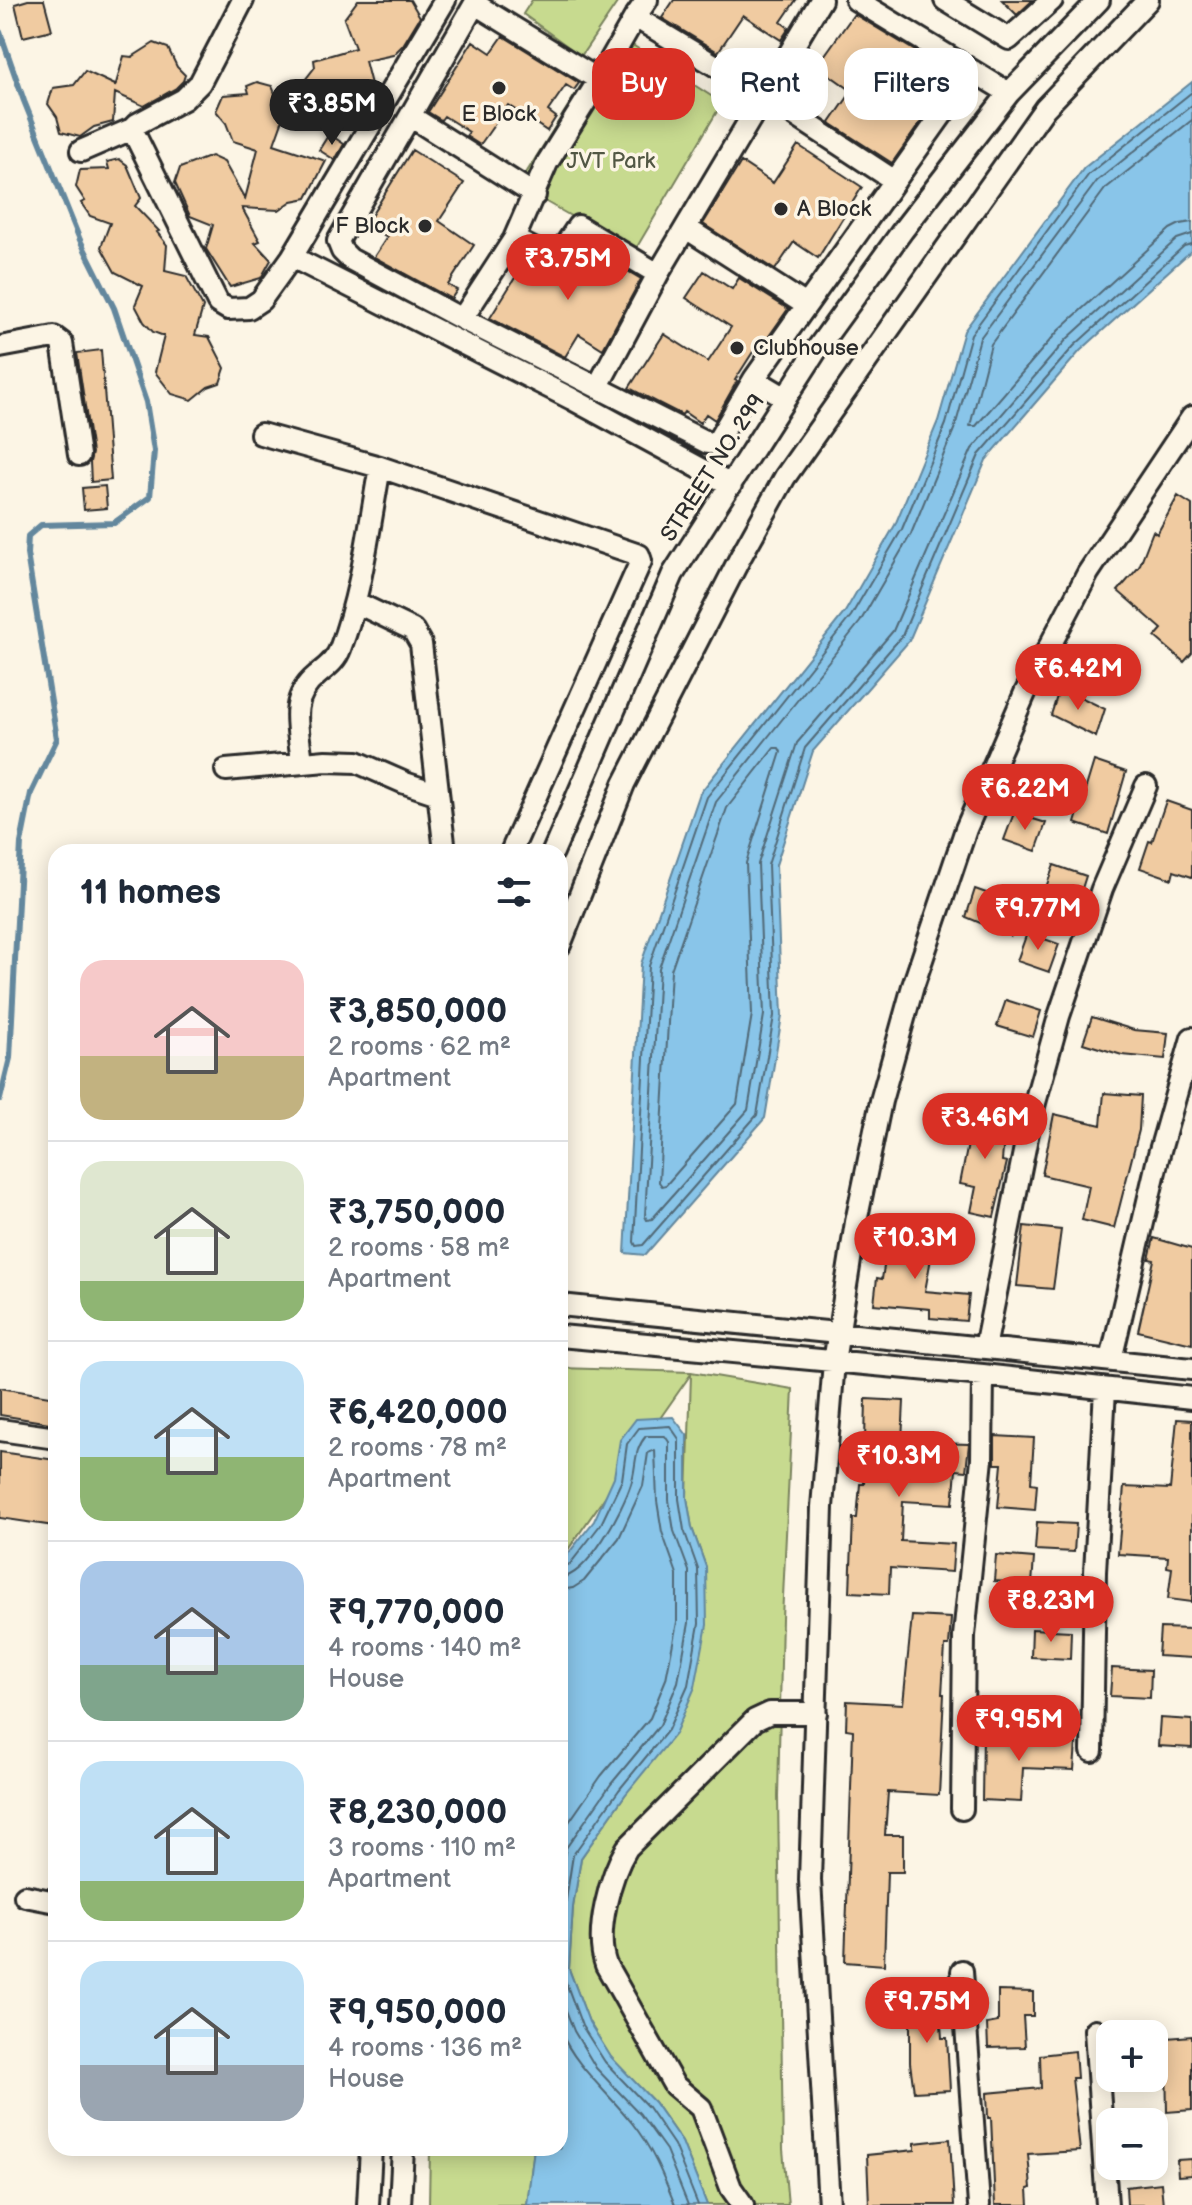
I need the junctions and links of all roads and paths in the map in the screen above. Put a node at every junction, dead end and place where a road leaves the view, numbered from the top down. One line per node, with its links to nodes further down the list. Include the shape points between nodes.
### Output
1 (243, 0): 25 (street, via 200,83 184,99)
2 (445, 0): 31 (street)
3 (821, 0): 13 (street)
4 (856, 0): 14 (street)
5 (945, 0): 11 (street)
6 (1052, 0): 11 (street)
7 (1099, 0): 16 (street, STREET NO. 299)
8 (1148, 0): 52 (street, via 1045,108 785,477 624,784)
9 (476, 2): 18 (street); 21 (street)
10 (641, 9): 12 (street); 15 (street)
11 (1009, 39): 16 (street)
12 (618, 48)
13 (792, 48)
14 (935, 48)
15 (711, 58)
16 (1037, 64): 20 (street, STREET NO. 299)
17 (978, 74): 20 (street)
18 (592, 76)
19 (592, 91): 28 (street, via 547,163)
20 (1009, 93): 38 (street, STREET NO. 299, via 903,230)
21 (410, 116): 28 (street); 34 (street, via 338,241 350,259)
22 (749, 120): 29 (street)
23 (802, 120): 27 (street)
24 (938, 120): 27 (street)
25 (132, 129): 26 (street); 31 (street, via 218,303 228,309 249,308 261,300)
26 (81, 151)
27 (895, 181): 33 (street)
28 (535, 195): 30 (street)
29 (686, 228): 32 (street); 33 (street)
30 (514, 239): 32 (street, via 555,260 578,226); 34 (street)
31 (292, 257): 43 (street)
32 (658, 274): 37 (street)
33 (806, 305): 36 (street)
34 (462, 319): 37 (street)
35 (0, 347): 41 (street, via 54,337 62,343)
36 (754, 379): 37 (street, via 714,443); 38 (street)
37 (598, 386)
38 (786, 398): 43 (street, STREET NO. 299)
39 (1192, 417): 55 (street, via 1088,573 1025,693 966,829 881,1101)
40 (261, 434): 42 (street)
41 (79, 455)
42 (380, 467): 44 (street); 50 (street, via 639,555 641,561)
43 (731, 485): 51 (street, STREET NO. 299, via 673,574)
44 (355, 602): 45 (street, via 339,653 297,701); 48 (street, via 413,630 421,644)
45 (302, 763): 46 (street); 48 (street, via 357,762)
46 (226, 770)
47 (1146, 786): 57 (street, via 1102,889 1059,1016 1031,1117)
48 (438, 794): 49 (street)
49 (444, 844)
50 (515, 844)
51 (556, 844)
52 (568, 925)
53 (1192, 1038): 58 (street)
54 (568, 1306): 55 (street)
55 (840, 1333): 57 (street); 59 (street)
56 (568, 1337): 59 (street)
57 (985, 1348): 58 (street)
58 (1111, 1360): 60 (street)
59 (834, 1362): 61 (street); 66 (street, via 822,1507)
60 (1192, 1369)
61 (983, 1375): 62 (street); 68 (street, via 982,1459 964,1636)
62 (1105, 1389): 63 (street); 67 (street)
63 (1192, 1398)
64 (0, 1430): 65 (street)
65 (48, 1437)
66 (816, 1713): 77 (street, via 770,1713 755,1720 627,1848 609,1890 601,1947 606,1965 674,2085 701,2108 731,2188); 78 (street, via 810,1880)
67 (1092, 1751)
68 (962, 1809)
69 (25, 1896): 70 (street)
70 (48, 1900)
71 (962, 1971): 79 (street)
72 (1095, 2030): 80 (street)
73 (371, 2156): 75 (street)
74 (403, 2156): 76 (street)
75 (368, 2205)
76 (400, 2205)
77 (743, 2205)
78 (829, 2205)
79 (979, 2205)
80 (1107, 2205)

